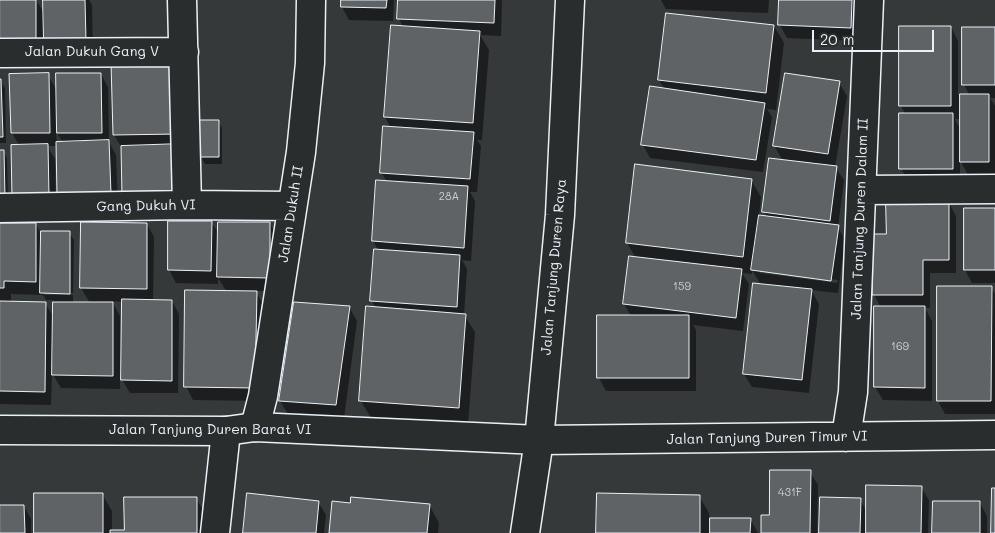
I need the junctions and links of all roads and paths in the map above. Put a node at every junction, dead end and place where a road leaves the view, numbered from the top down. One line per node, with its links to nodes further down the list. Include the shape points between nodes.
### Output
1 (182, 0): 5 (street)
2 (311, 0): 10 (street, Jalan Dukuh II, via 310,63)
3 (570, 0): 17 (street, Jalan Tanjung Duren Raya, via 560,215)
4 (869, 0): 8 (street, Jalan Tanjung Duren Dalam II)
5 (184, 52): 6 (street, Jalan Dukuh Gang V); 9 (street)
6 (0, 53)
7 (995, 189): 8 (street)
8 (862, 190): 16 (street, Jalan Tanjung Duren Dalam II, via 853,392)
9 (187, 205): 10 (street, Gang Dukuh VI); 11 (street, Gang Dukuh VI)
10 (292, 206): 12 (street, Jalan Dukuh II, via 263,396)
11 (0, 208)
12 (255, 427): 14 (street, Jalan Tanjung Duren Barat VI); 17 (street, Jalan Tanjung Duren Barat VI)
13 (0, 430): 14 (street, Jalan Tanjung Duren Barat VI)
14 (226, 430): 18 (street)
15 (995, 435): 16 (street, Jalan Tanjung Duren Timur VI)
16 (846, 437): 17 (street, Jalan Tanjung Duren Timur VI)
17 (539, 440): 19 (street, Jalan Tanjung Duren Raya)
18 (215, 533)
19 (525, 533)

